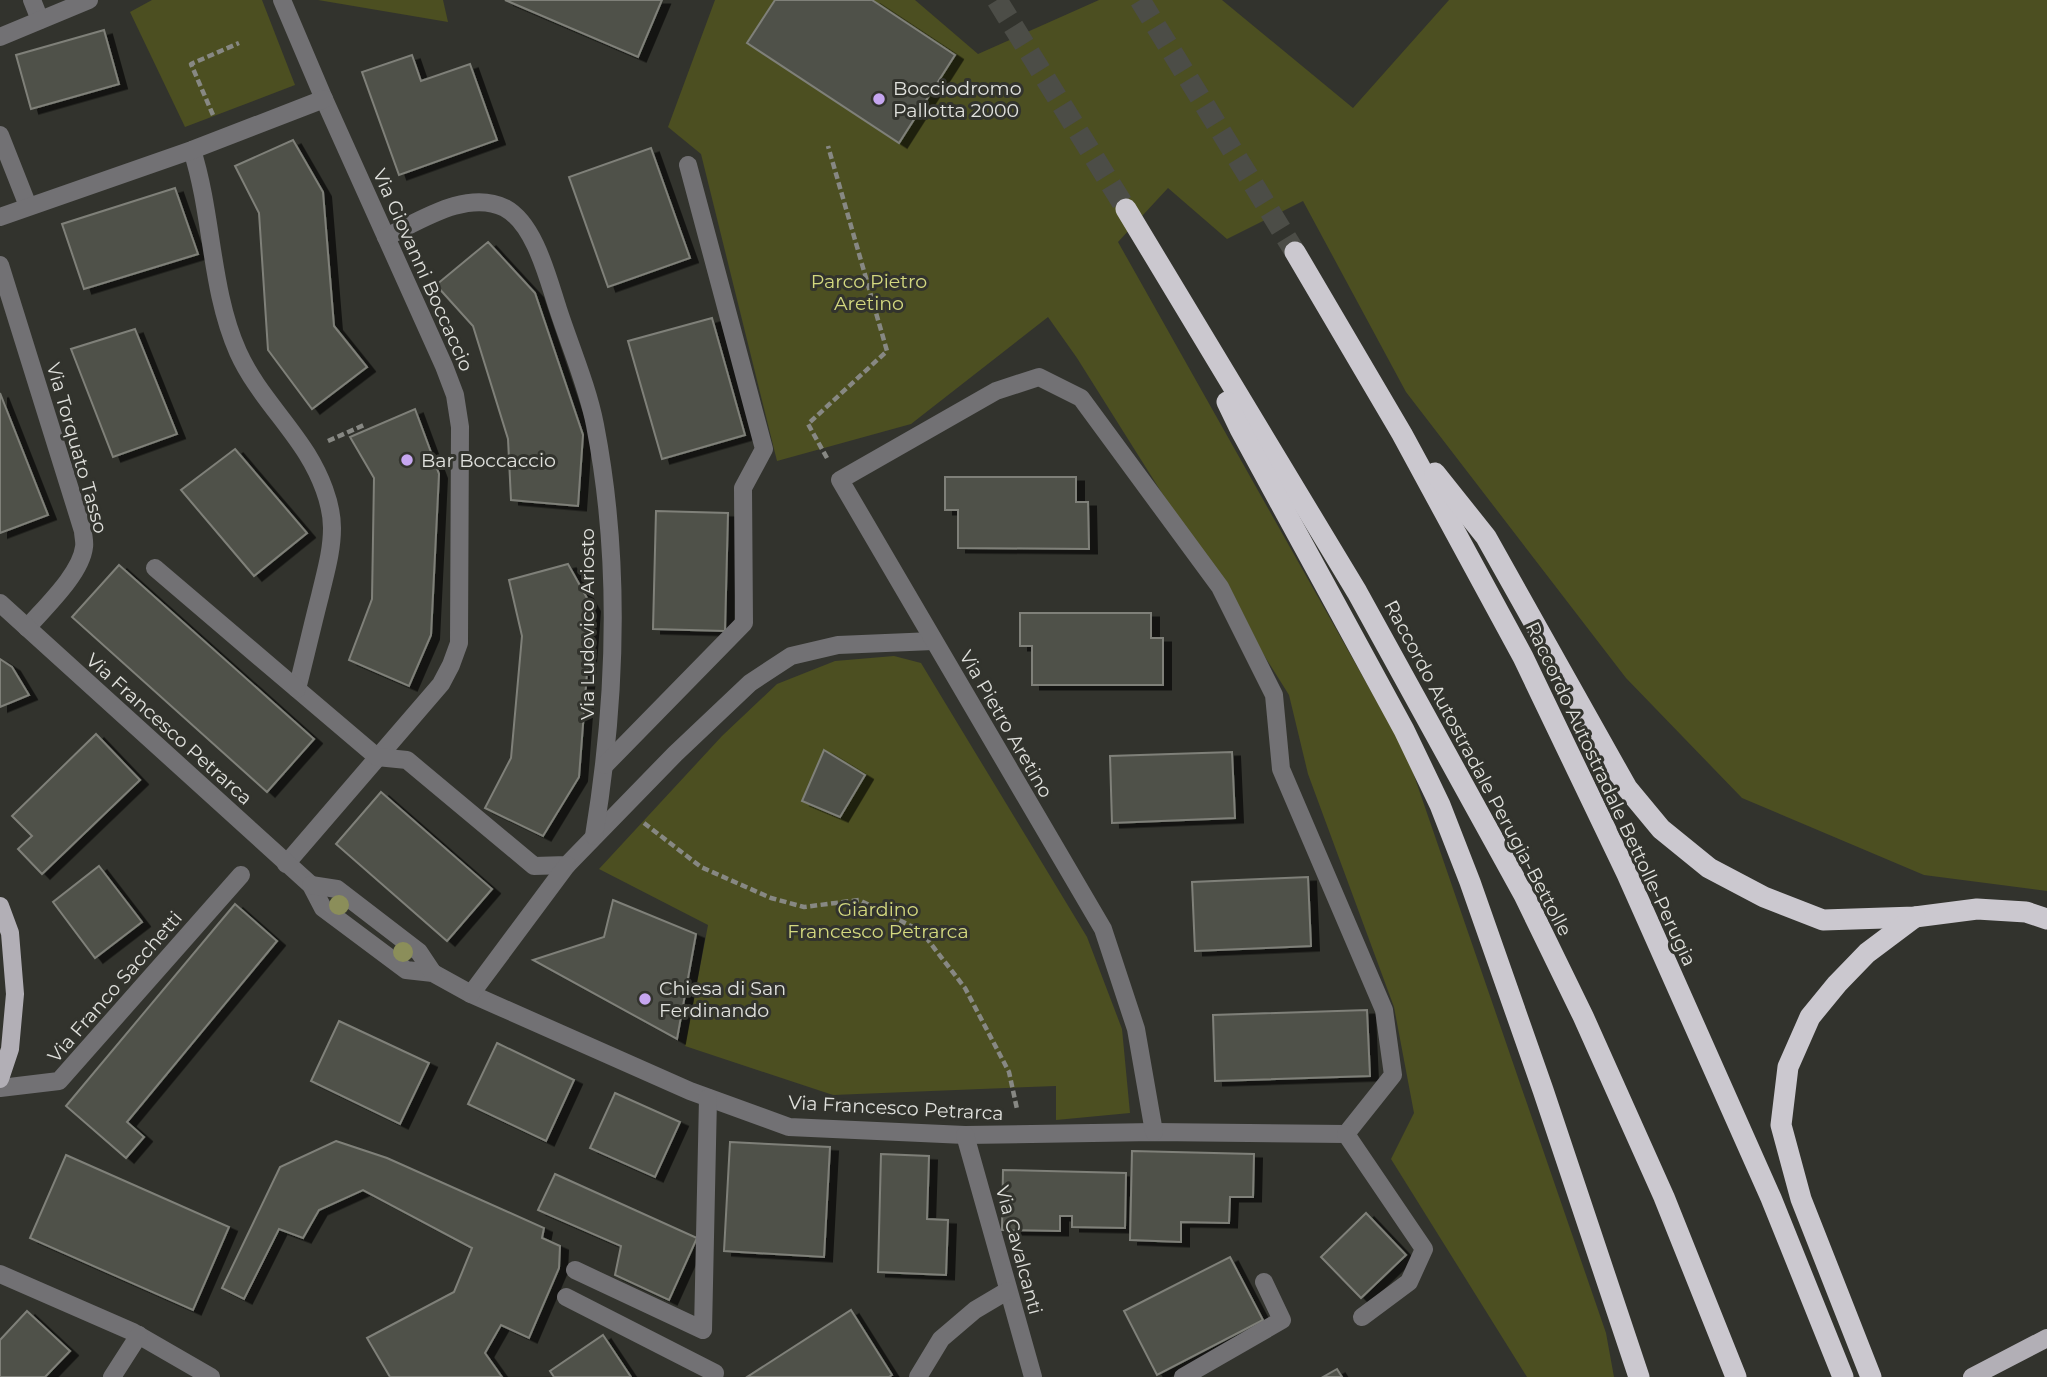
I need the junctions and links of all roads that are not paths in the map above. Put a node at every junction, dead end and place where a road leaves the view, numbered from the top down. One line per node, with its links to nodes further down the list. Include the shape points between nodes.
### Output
1 (32, 0): 4 (street)
2 (89, 0): 4 (street)
3 (282, 0): 6 (street, Via Giovanni Boccaccio)
4 (40, 20): 5 (street)
5 (0, 37)
6 (324, 99): 8 (street); 13 (street, Via Giovanni Boccaccio)
7 (0, 135): 10 (street)
8 (192, 150): 10 (street); 22 (street, via 221,299 238,353 305,452 329,506 331,552)
9 (688, 165): 24 (street, via 764,449 743,488 744,623)
10 (27, 206): 12 (street)
11 (1126, 209): 16 (highway, Raccordo Autostradale Perugia-Bettolle)
12 (0, 217)
13 (386, 237): 23 (street, Via Giovanni Boccaccio, via 455,396 460,427 458,643 441,684); 24 (street, Via Ludovico Ariosto, via 451,208 489,203 506,208 522,222 545,267 595,423 611,536 612,682)
14 (1295, 252): 17 (highway, Raccordo Autostradale Bettolle-Perugia)
15 (0, 265): 20 (street, Via Torquato Tasso, via 83,531 79,563)
16 (1187, 314): 53 (highway, via 1240,429 1440,805 1543,1090); 54 (highway, Raccordo Autostradale Perugia-Bettolle, via 1357,592 1524,895 1664,1197)
17 (1402, 433): 30 (highway, via 1486,537 1627,788 1661,829 1709,868 1764,897 1823,920); 55 (highway, Raccordo Autostradale Bettolle-Perugia, via 1523,657 1627,874 1770,1198)
18 (155, 568): 22 (street)
19 (0, 603): 20 (street, Via Francesco Petrarca)
20 (27, 628): 26 (street, Via Francesco Petrarca)
21 (933, 641): 25 (street, Via Pietro Aretino, via 838,645 791,656 750,683); 36 (street, Via Pietro Aretino, via 1102,929 1136,1029); 37 (street, via 840,480 996,391 1039,377 1081,398 1220,587 1274,695 1281,769 1384,1010 1393,1075)
22 (297, 690): 23 (street)
23 (377, 757): 26 (street, Via Giovanni Boccaccio); 27 (street, via 407,760 534,866)
24 (606, 765): 25 (street, Via Ludovico Ariosto)
25 (594, 836): 27 (street)
26 (286, 864): 32 (street, Via Francesco Petrarca, via 311,885 337,889 419,951 433,973)
27 (567, 865): 32 (street)
28 (241, 875): 34 (street, Via Franco Sacchetti, via 59,1081)
29 (0, 906): 33 (main road, via 10,933 15,993 10,1049)
30 (1915, 916): 31 (highway, via 1977,909 2026,912); 56 (highway, via 1867,953 1810,1017 1788,1066 1781,1125 1801,1199)
31 (2047, 919)
32 (471, 994): 35 (street, Via Francesco Petrarca)
33 (0, 1079)
34 (0, 1088)
35 (708, 1098): 38 (street, Via Francesco Petrarca, via 789,1127); 39 (street, via 703,1330)
36 (1154, 1132): 37 (street, Via Francesco Petrarca); 38 (street, Via Francesco Petrarca)
37 (1346, 1134): 44 (street, via 1424,1249 1409,1282)
38 (965, 1135): 42 (street, Via Cavalcanti)
39 (575, 1270)
40 (0, 1274): 45 (street)
41 (1264, 1283): 52 (street, via 1282,1320)
42 (1007, 1291): 50 (street, via 941,1339); 51 (street, Via Cavalcanti)
43 (566, 1297): 49 (street, via 715,1373)
44 (1362, 1317)
45 (139, 1335): 47 (street); 48 (street)
46 (2047, 1338): 57 (main road)
47 (112, 1377)
48 (212, 1377)
49 (714, 1377)
50 (918, 1377)
51 (1033, 1377)
52 (1183, 1377)
53 (1639, 1377)
54 (1736, 1377)
55 (1843, 1377)
56 (1871, 1377)
57 (1972, 1377)

